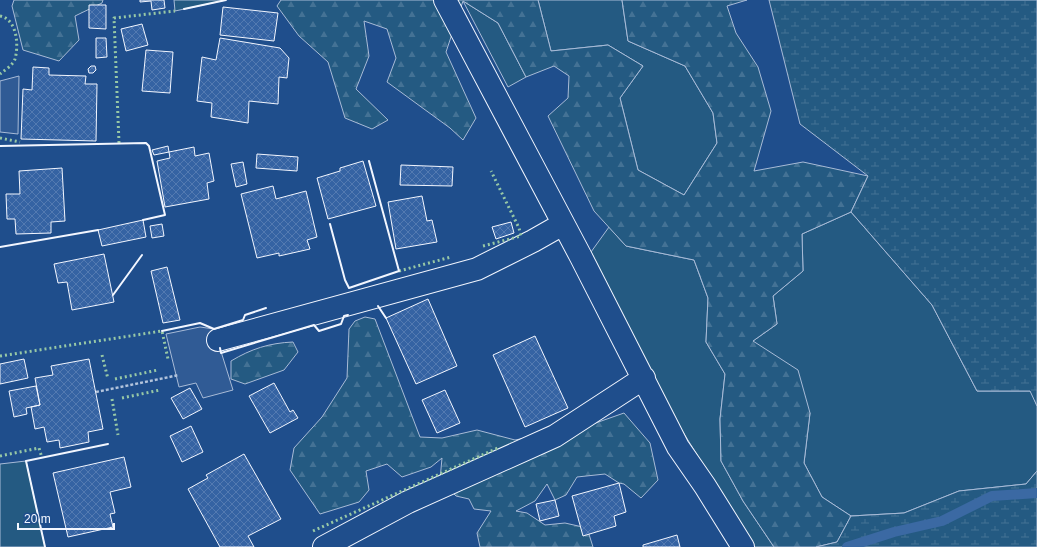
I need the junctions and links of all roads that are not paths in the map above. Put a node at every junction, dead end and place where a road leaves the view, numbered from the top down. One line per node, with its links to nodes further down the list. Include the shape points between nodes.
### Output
1 (445, 0): 2 (street)
2 (563, 224): 3 (street, via 533,242 476,269); 4 (street)
3 (218, 340)
4 (644, 378): 5 (street, via 555,436 408,502); 6 (street, via 678,446)
5 (324, 547)
6 (743, 547)

